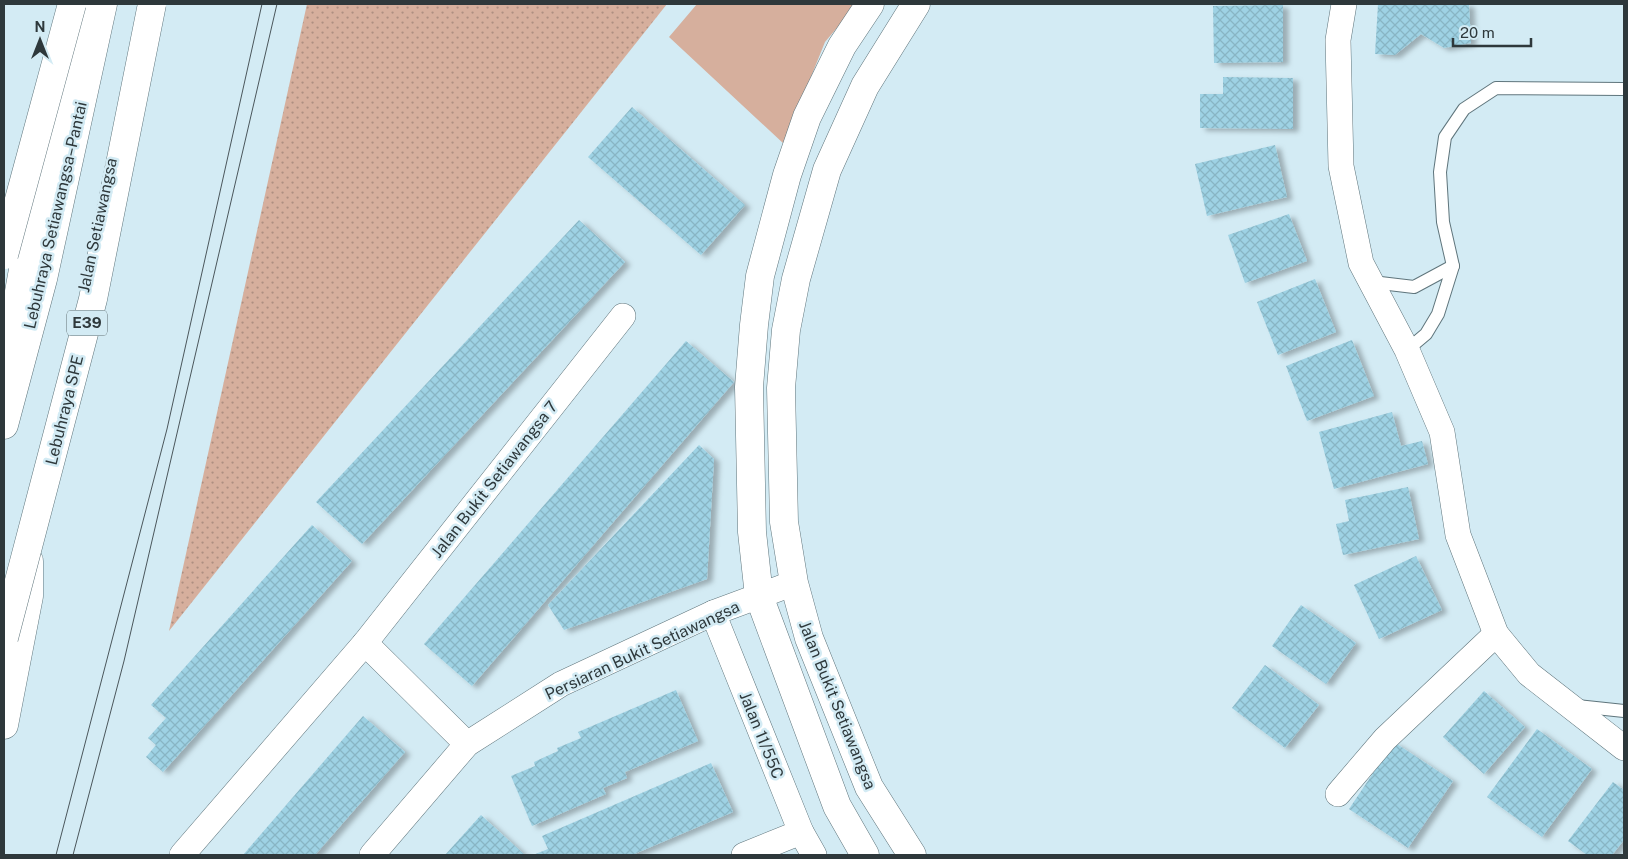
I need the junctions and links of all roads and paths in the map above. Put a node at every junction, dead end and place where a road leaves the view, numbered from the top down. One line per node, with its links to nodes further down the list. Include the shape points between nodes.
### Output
1 (72, 4): 14 (main road, bridge)
2 (88, 4): 11 (main road)
3 (103, 4): 20 (main road, Lebuhraya Setiawangsa–Pantai, via 43,279)
4 (143, 4): 13 (main road, Jalan Setiawangsa)
5 (152, 4): 27 (main road, Lebuhraya SPE / E39, bridge, via 93,299)
6 (156, 4): 13 (main road)
7 (870, 4): 24 (main road, Jalan Bukit Setiawangsa, via 842,46 807,117 787,175 760,276 749,387 752,532)
8 (916, 4): 22 (main road, Jalan Bukit Setiawangsa, via 865,86 827,170 796,279 786,330 782,388 784,522)
9 (1344, 4): 16 (street, via 1338,40 1342,166 1361,264)
10 (1624, 89): 15 (lane, via 1496,88 1464,109 1445,137 1440,172 1443,222)
11 (43, 159): 12 (main road); 19 (main road)
12 (4, 213)
13 (94, 246): 21 (main road, Jalan Setiawangsa)
14 (4, 255)
15 (1453, 266): 16 (lane, via 1414,287); 18 (lane, via 1438,314 1426,334)
16 (1372, 282): 18 (street)
17 (623, 316): 28 (street, Jalan Bukit Setiawangsa 7)
18 (1407, 350): 26 (street, via 1442,432 1458,534)
19 (4, 375)
20 (4, 425)
21 (30, 497): 23 (main road, Jalan Setiawangsa); 31 (main road, via 29,596)
22 (794, 583): 24 (street, Persiaran Bukit Setiawangsa); 41 (main road, Jalan Bukit Setiawangsa, via 809,638 869,788)
23 (4, 589)
24 (759, 596): 25 (street, Persiaran Bukit Setiawangsa); 40 (main road, Jalan Bukit Setiawangsa, via 837,806)
25 (713, 613): 32 (street, Persiaran Bukit Setiawangsa, via 561,684); 35 (street, Jalan 11/55C)
26 (1496, 634): 29 (street, via 1529,674); 34 (street, via 1385,739)
27 (4, 638)
28 (365, 643): 32 (street); 36 (street, Jalan Bukit Setiawangsa 7)
29 (1570, 706): 30 (lane); 33 (street)
30 (1624, 711)
31 (4, 724)
32 (468, 744): 37 (street, Persiaran Bukit Setiawangsa)
33 (1624, 748)
34 (1338, 794)
35 (800, 832): 38 (street); 39 (street, Jalan 11/55C)
36 (182, 855)
37 (372, 855)
38 (744, 855)
39 (814, 855)
40 (865, 855)
41 (912, 855)

